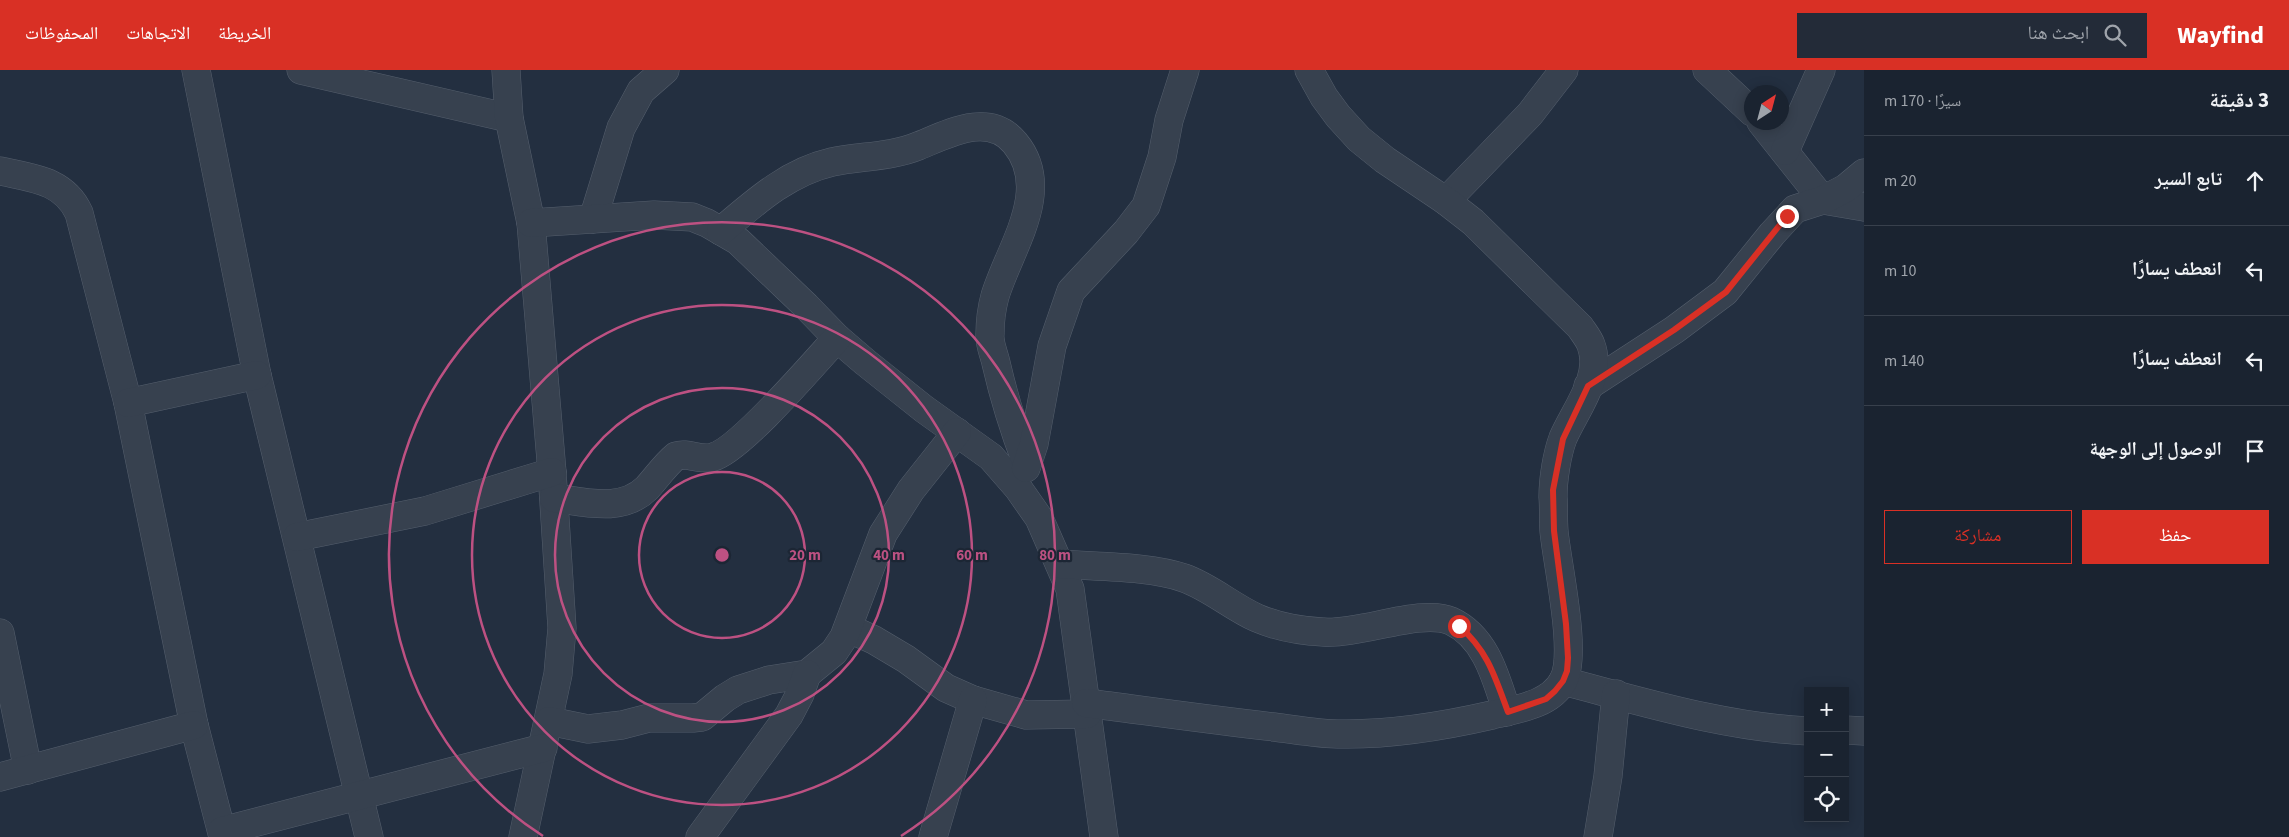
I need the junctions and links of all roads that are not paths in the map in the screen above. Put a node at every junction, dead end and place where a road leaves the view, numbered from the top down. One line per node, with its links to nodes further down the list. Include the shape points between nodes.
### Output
1 (196, 70): 23 (street)
2 (301, 70): 11 (street)
3 (506, 70): 11 (street)
4 (665, 70): 19 (street, via 641,91 621,128)
5 (1185, 70): 27 (street, via 1146,206 1071,292 1052,346 1034,444)
6 (1309, 70): 17 (street, via 1324,97 1359,139)
7 (1564, 70): 17 (street, via 1530,114)
8 (1707, 70): 10 (street)
9 (1821, 70): 13 (street)
10 (1744, 105)
11 (509, 118): 20 (street)
12 (1768, 130): 13 (street)
13 (1785, 151): 16 (street)
14 (0, 172): 25 (street, via 50,184 73,200)
15 (1864, 173): 16 (street, via 1846,188)
16 (1823, 200): 18 (street); 24 (street, via 1801,206 1787,216 1726,292)
17 (1446, 201): 24 (street, via 1473,222 1580,327 1594,355 1594,369)
18 (1864, 206)
19 (593, 219): 20 (street); 21 (street, via 676,215 692,217)
20 (531, 223): 28 (street)
21 (721, 230): 22 (street, via 738,241); 27 (street, via 798,172 833,162 916,147 962,128 1002,132 1022,151 1030,179 1026,218 995,297 990,335)
22 (837, 338): 26 (street); 28 (street, via 756,424 714,457 676,456 646,488 632,499 616,504)
23 (257, 375): 25 (street); 29 (street)
24 (1588, 386): 34 (street, via 1563,439 1553,490 1554,531 1568,658)
25 (128, 403): 40 (street)
26 (956, 432): 27 (street); 31 (street, via 911,490 883,534)
27 (1023, 476): 30 (street)
28 (553, 485): 29 (street); 39 (street, via 562,628)
29 (297, 537): 47 (street)
30 (1060, 564): 37 (street, via 1070,589); 38 (street, via 1147,571 1184,578 1256,618 1289,628 1354,631 1427,617 1448,620 1467,632 1484,652)
31 (848, 628): 33 (street, via 834,652); 36 (street, via 906,659 946,688)
32 (0, 633): 45 (street)
33 (807, 674): 39 (street, via 769,680 738,690 702,717 649,718 588,729); 51 (street, via 789,715)
34 (1563, 681): 35 (street); 38 (street, via 1546,699)
35 (1616, 694): 41 (street, via 1702,717); 54 (street)
36 (973, 700): 37 (street, via 1026,715); 52 (street)
37 (1086, 708): 38 (street, via 1345,734 1395,732); 53 (street)
38 (1508, 712)
39 (549, 721): 44 (street)
40 (194, 725): 45 (street); 48 (street)
41 (1804, 730)
42 (1849, 730): 43 (street)
43 (1864, 731)
44 (543, 748): 47 (street); 50 (street)
45 (28, 770): 46 (street)
46 (0, 777)
47 (358, 795): 48 (street); 49 (street)
48 (222, 834)
49 (368, 837)
50 (522, 837)
51 (700, 837)
52 (933, 837)
53 (1104, 837)
54 (1598, 837)

